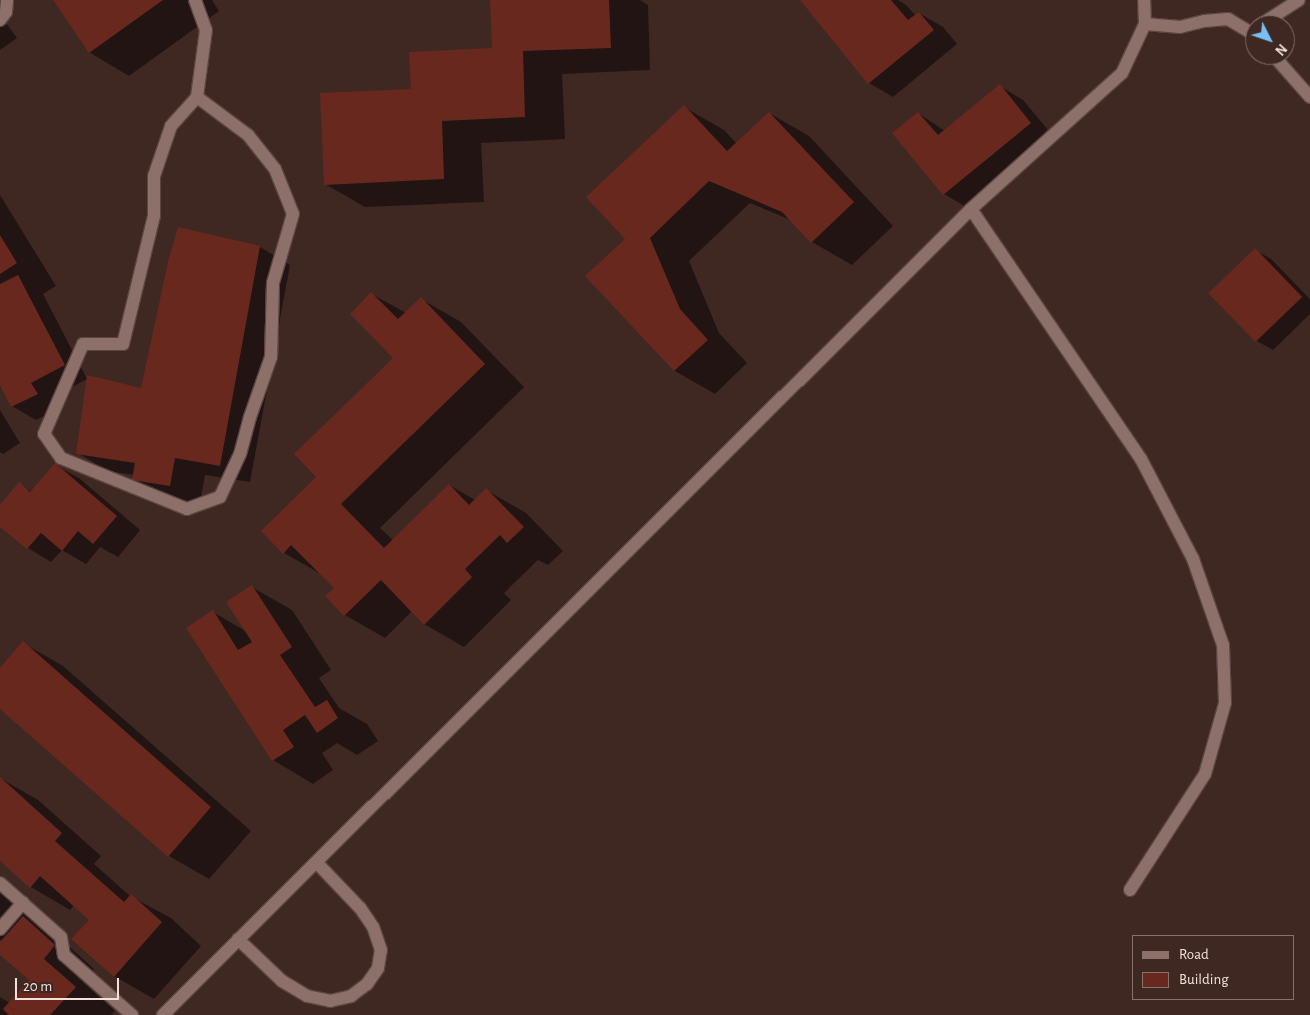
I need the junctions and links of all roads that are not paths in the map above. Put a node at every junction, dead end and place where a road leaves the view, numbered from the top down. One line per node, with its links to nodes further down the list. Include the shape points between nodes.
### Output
1 (7, 0): 6 (street, via 6,12)
2 (195, 0): 10 (street, via 206,30)
3 (1144, 0): 7 (street)
4 (1299, 0): 5 (street)
5 (1274, 15)
6 (0, 20)
7 (1145, 24): 8 (street, via 1180,27 1228,19); 12 (street, via 1122,73)
8 (1245, 26)
9 (1282, 65): 11 (street)
10 (197, 97): 10 (street, via 248,135 275,169 293,214 273,283 271,357 240,454 220,497 187,509 61,458 44,434 83,344 123,344 154,216 154,176 171,126)
11 (1310, 97)
12 (971, 209): 13 (street); 15 (street, via 1141,459 1193,559 1223,645 1225,704 1206,774)
13 (317, 862): 18 (street); 18 (street, via 373,926 380,950 378,968 367,984 351,996 330,1001 307,996 282,981)
14 (0, 883): 16 (street)
15 (1130, 890)
16 (22, 903): 17 (street); 19 (street, via 61,938 64,955)
17 (0, 929)
18 (238, 939): 20 (street)
19 (132, 1015)
20 (163, 1015)

